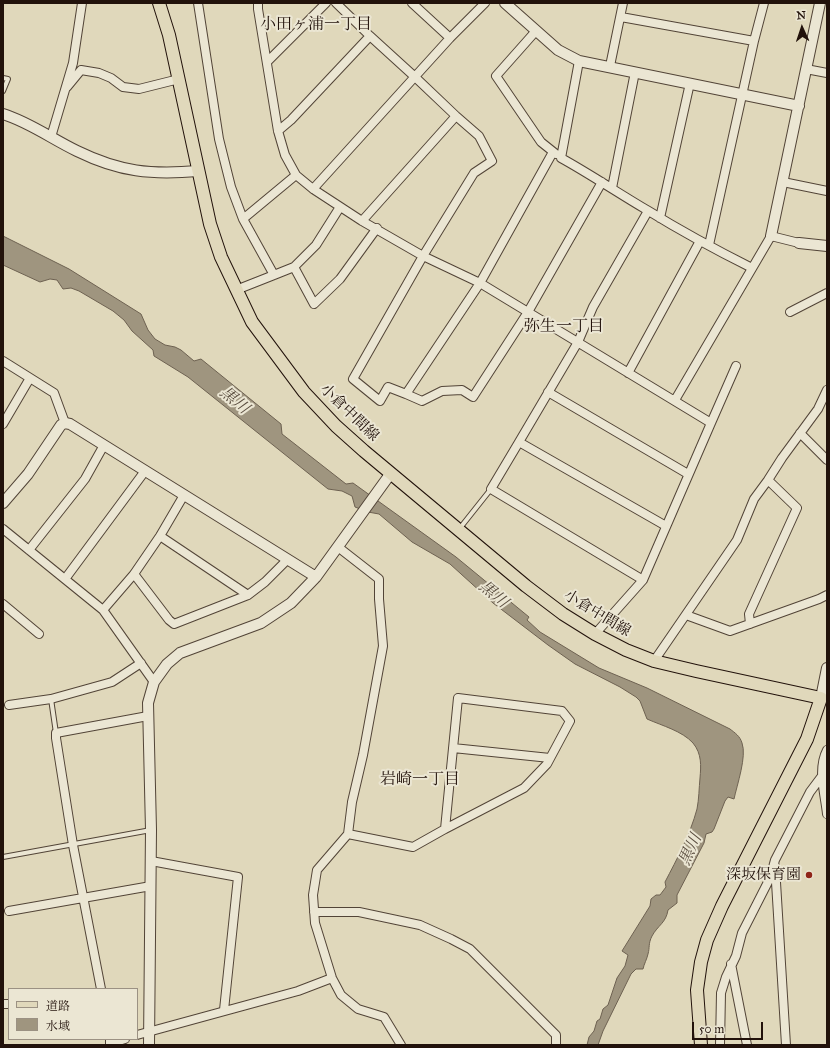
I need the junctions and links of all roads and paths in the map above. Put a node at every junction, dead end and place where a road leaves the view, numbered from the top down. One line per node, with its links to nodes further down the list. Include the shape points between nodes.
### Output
1 (82, 3): 28 (street, via 73,63)
2 (159, 3): 26 (main road, 小倉中間線)
3 (198, 3): 48 (street, via 219,138 231,187)
4 (258, 3): 19 (street)
5 (326, 3): 19 (street)
6 (336, 3): 15 (street)
7 (412, 3): 16 (street)
8 (485, 3): 16 (street)
9 (505, 3): 14 (street)
10 (623, 3): 13 (street)
11 (764, 3): 17 (street)
12 (820, 3): 21 (street)
13 (621, 17): 17 (street); 20 (street)
14 (536, 32): 18 (street, via 558,50); 36 (street, via 496,76 541,142)
15 (370, 36): 24 (street); 34 (street)
16 (450, 38): 24 (street)
17 (754, 41): 30 (street)
18 (579, 61): 20 (street); 37 (street)
19 (267, 62): 34 (street)
20 (610, 66): 22 (street)
21 (806, 69): 23 (street); 31 (street)
22 (635, 72): 27 (street); 42 (street)
23 (827, 73)
24 (415, 77): 33 (street); 43 (street)
25 (3, 78): 29 (lane, via 8,79)
26 (179, 79): 28 (street, via 139,89 123,87 99,73 81,70); 38 (main road, 小倉中間線)
27 (690, 83): 30 (street); 47 (street)
28 (65, 89): 35 (street)
29 (3, 91)
30 (742, 95): 31 (street); 54 (street)
31 (799, 106): 41 (street)
32 (3, 114): 35 (street)
33 (456, 116): 49 (street); 56 (street, via 479,136 492,161 474,173)
34 (278, 131): 39 (street, via 285,155)
35 (51, 137): 38 (street, via 100,161 130,170 157,173)
36 (553, 152): 37 (street); 60 (street)
37 (561, 158): 40 (street)
38 (198, 171): 61 (main road, 小倉中間線, via 210,224)
39 (296, 175): 43 (street); 48 (street)
40 (602, 182): 42 (street); 63 (street)
41 (783, 182): 44 (street); 51 (street)
42 (612, 188): 46 (street)
43 (313, 189): 45 (street)
44 (827, 191)
45 (340, 207): 49 (street); 57 (street, via 316,245)
46 (648, 211): 47 (street); 65 (street, via 593,307)
47 (660, 218): 52 (street)
48 (243, 219): 59 (street)
49 (362, 221): 50 (street)
50 (376, 228): 56 (street); 57 (street, via 340,279 314,304)
51 (771, 236): 53 (street); 58 (street)
52 (700, 240): 54 (street); 68 (street)
53 (799, 243): 55 (street)
54 (709, 245): 58 (street)
55 (827, 246)
56 (424, 256): 60 (street); 72 (street, via 352,379 380,401 388,387)
57 (294, 268): 59 (street)
58 (752, 268): 73 (street)
59 (274, 275): 61 (street)
60 (480, 284): 63 (street); 72 (street)
61 (236, 290): 82 (main road, 小倉中間線, via 252,322 304,392 336,426)
62 (827, 293): 64 (street)
63 (528, 312): 65 (street); 72 (street, via 473,397 462,390 442,391 422,402)
64 (790, 312)
65 (578, 342): 68 (street); 71 (street)
66 (3, 361): 69 (street)
67 (736, 366): 75 (street)
68 (628, 373): 73 (street)
69 (30, 378): 74 (street, via 54,393); 76 (street)
70 (827, 390): 77 (street, via 818,409)
71 (548, 392): 78 (street); 83 (street)
72 (406, 394)
73 (675, 400): 75 (street)
74 (65, 423): 79 (street); 87 (street)
75 (712, 423): 83 (street)
76 (3, 424)
77 (800, 433): 80 (street); 84 (street)
78 (520, 442): 85 (street); 88 (street)
79 (104, 445): 81 (street); 93 (street, via 85,479)
80 (827, 460)
81 (145, 471): 86 (street); 97 (street)
82 (391, 473): 90 (main road, 小倉中間線); 92 (street)
83 (688, 474): 88 (street)
84 (768, 480): 103 (street, via 754,499 737,540); 104 (street, via 797,508 749,614)
85 (491, 489): 90 (lane); 98 (street)
86 (184, 495): 91 (street); 94 (street)
87 (3, 503)
88 (666, 526): 98 (street)
89 (3, 528): 93 (street)
90 (459, 530): 106 (main road, 小倉中間線, via 526,586)
91 (160, 536): 95 (street); 99 (street)
92 (338, 547): 96 (street); 123 (street, via 379,579 383,646)
93 (29, 550): 97 (street)
94 (287, 560): 96 (street); 99 (street)
95 (134, 574): 99 (street, via 174,624); 102 (street)
96 (316, 577): 110 (street, via 291,603 261,623 180,653 167,664)
97 (65, 579): 102 (street)
98 (643, 580): 106 (street)
99 (248, 595)
100 (827, 595): 104 (street)
101 (4, 606): 105 (street)
102 (103, 610): 108 (street)
103 (686, 615): 104 (street, via 730,631); 107 (street)
104 (750, 624)
105 (39, 634)
106 (595, 634): 107 (main road, 小倉中間線)
107 (654, 661): 111 (main road, 小倉中間線)
108 (141, 663): 110 (street); 112 (street, via 112,682)
109 (827, 668): 111 (street)
110 (154, 682): 114 (street, via 148,703)
111 (825, 698): 143 (main road, via 707,940 697,990)
112 (51, 699): 113 (street); 115 (lane)
113 (9, 705)
114 (148, 716): 115 (street); 122 (street)
115 (56, 733): 124 (street)
116 (453, 748): 118 (street); 118 (street, via 458,698 562,711 570,721); 121 (street)
117 (827, 750): 119 (street, via 823,758)
118 (550, 758): 121 (street, via 524,788)
119 (822, 776): 120 (street); 126 (street, via 810,792)
120 (827, 814)
121 (445, 829): 123 (street, via 413,847)
122 (152, 830): 124 (lane); 127 (street)
123 (348, 834): 131 (street, via 317,870 313,895)
124 (73, 845): 125 (lane); 129 (street)
125 (3, 857)
126 (775, 860): 132 (street, via 770,878 742,934); 146 (street)
127 (151, 861): 128 (street); 135 (street, via 238,877)
128 (151, 886): 129 (street); 136 (street)
129 (83, 898): 130 (street); 134 (street)
130 (9, 911)
131 (314, 912): 133 (street); 142 (street, via 359,912 420,926 470,949 556,1035)
132 (731, 964): 144 (street, via 721,993); 145 (street)
133 (332, 978): 135 (street, via 298,991); 141 (street, via 340,995 358,1009 384,1017)
134 (102, 988)
135 (224, 1010): 136 (street)
136 (150, 1031): 137 (street); 140 (street)
137 (138, 1035)
138 (120, 1040): 139 (street)
139 (109, 1042)
140 (149, 1045)
141 (401, 1045)
142 (556, 1045)
143 (701, 1045)
144 (720, 1045)
145 (747, 1045)
146 (786, 1045)

